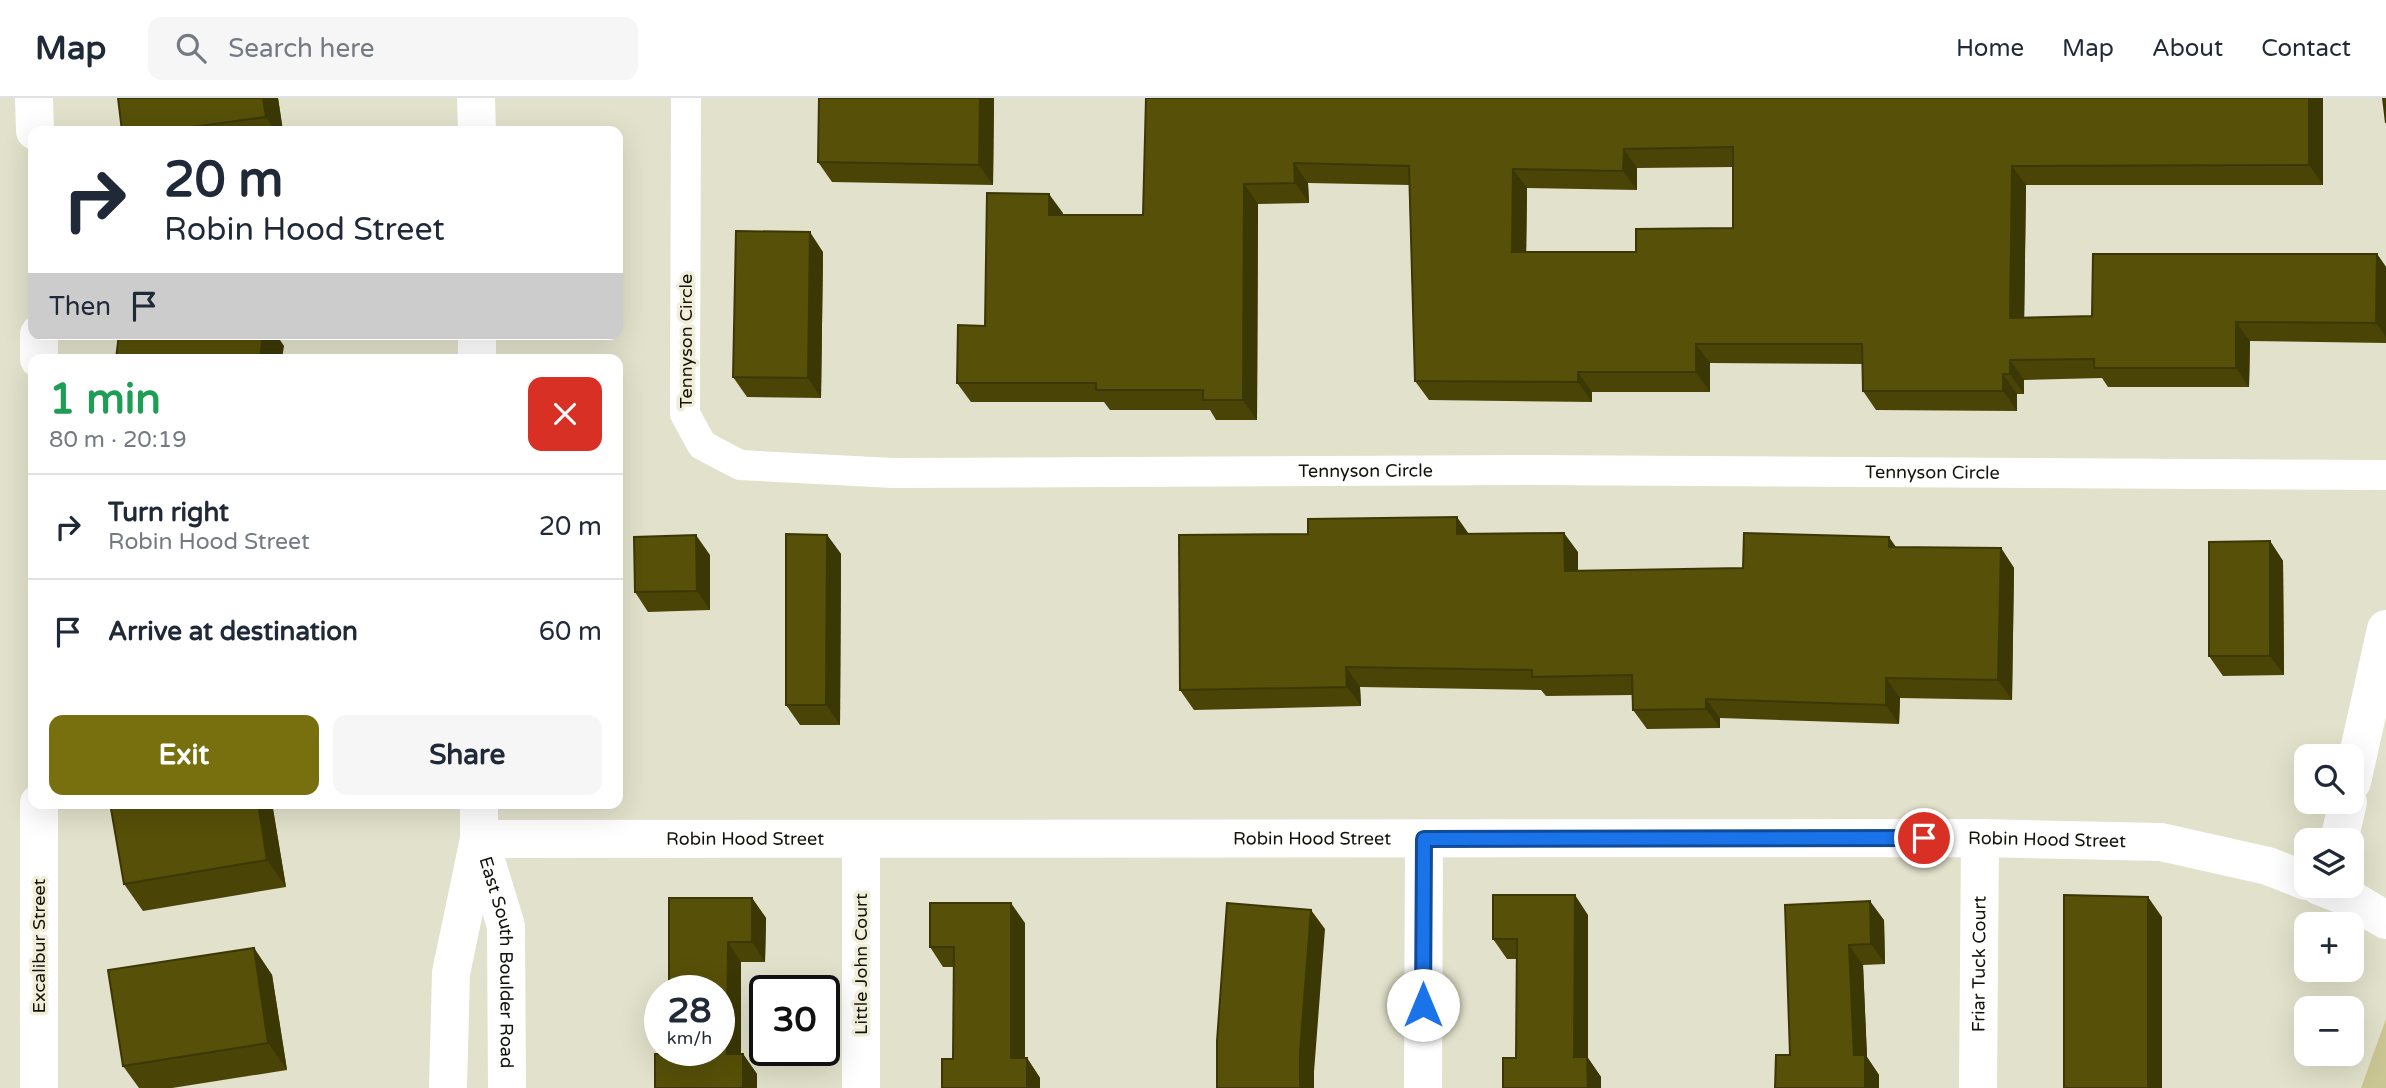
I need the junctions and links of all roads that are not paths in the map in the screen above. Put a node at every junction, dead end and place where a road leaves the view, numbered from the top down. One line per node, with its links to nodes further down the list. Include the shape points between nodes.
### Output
1 (34, 98): 4 (street)
2 (476, 98): 5 (street)
3 (686, 98): 6 (lane, Tennyson Circle, via 685,414 702,445 740,465 893,473 1546,470)
4 (36, 126)
5 (477, 126)
6 (2386, 475)
7 (2386, 629): 8 (street)
8 (2360, 744)
9 (39, 809): 17 (street, Excalibur Street)
10 (479, 821): 13 (street, Robin Hood Street); 18 (street, East South Boulder Road, via 451,972); 19 (street, East South Boulder Road, via 506,926)
11 (1980, 838): 12 (street, Robin Hood Street); 14 (street, Robin Hood Street, via 2161,842); 22 (street, Friar Tuck Court)
12 (1424, 839): 13 (street, Robin Hood Street); 21 (street)
13 (861, 840): 20 (street, Little John Court)
14 (2294, 875)
15 (2345, 898): 16 (street, Robin Hood Street)
16 (2386, 920)
17 (39, 1088)
18 (448, 1088)
19 (508, 1088)
20 (861, 1088)
21 (1423, 1088)
22 (1978, 1088)

